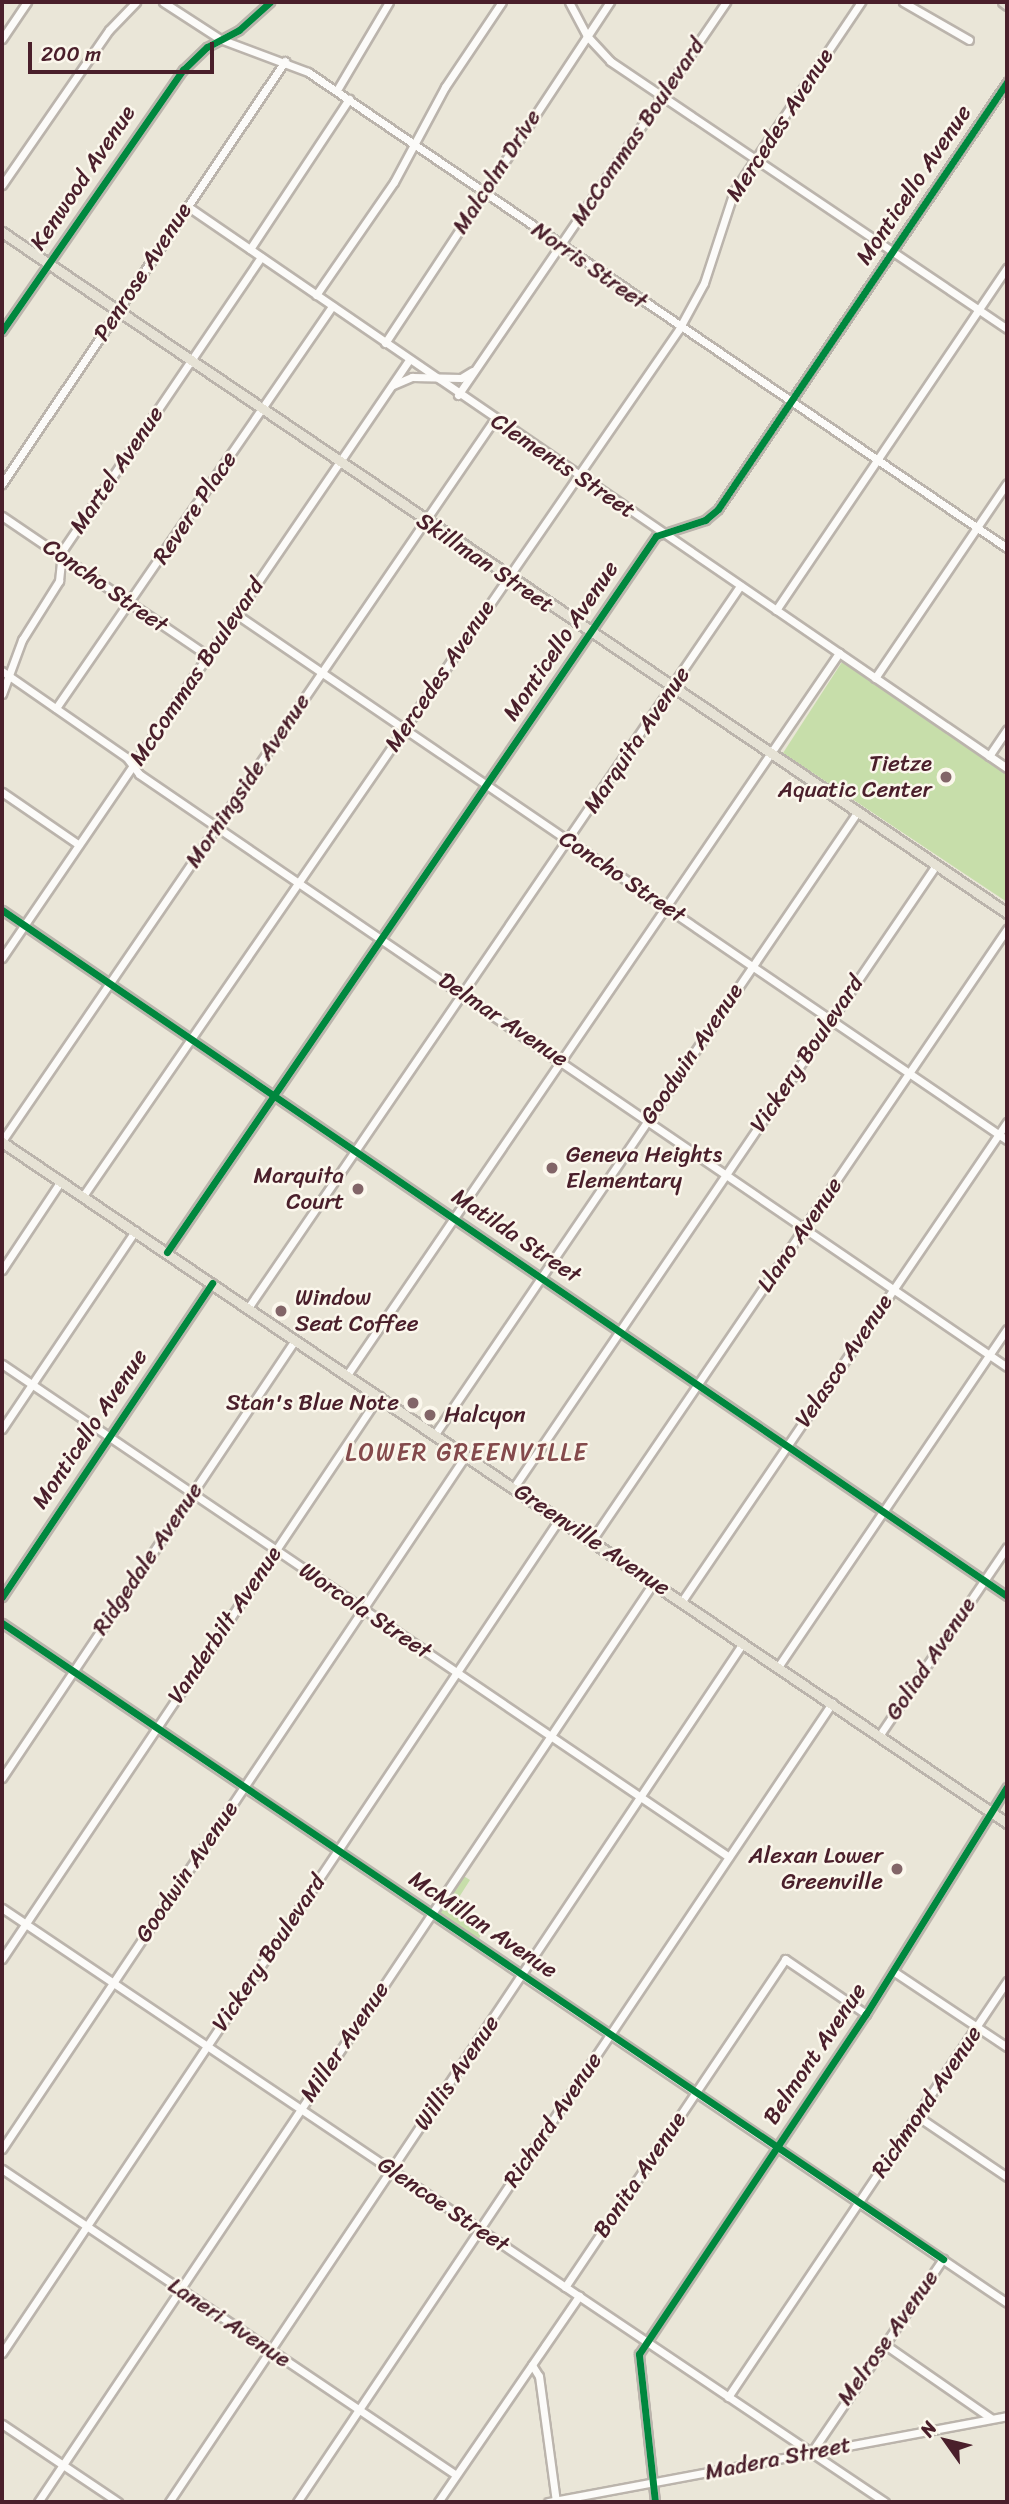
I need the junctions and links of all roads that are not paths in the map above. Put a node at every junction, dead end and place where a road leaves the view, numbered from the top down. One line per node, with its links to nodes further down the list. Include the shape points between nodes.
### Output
1 (27, 2): 16 (street)
2 (136, 2): 27 (street, via 109,30)
3 (163, 2): 17 (street, Norris Street)
4 (270, 2): 14 (street, Kenwood Avenue)
5 (389, 2): 22 (street)
6 (502, 2): 25 (street, via 445,87)
7 (569, 2): 15 (street)
8 (610, 2): 15 (street, Malcolm Drive)
9 (726, 2): 23 (street, McCommas Boulevard)
10 (862, 2): 26 (street, Mercedes Avenue)
11 (903, 2): 18 (street)
12 (1003, 2): 13 (main road)
13 (1007, 5)
14 (239, 30): 17 (street, Kenwood Avenue); 19 (street)
15 (587, 36): 23 (street, via 610,61); 28 (street, Malcolm Drive)
16 (2, 39)
17 (220, 39): 19 (street, Norris Street); 35 (street, Kenwood Avenue, via 197,55 167,90)
18 (969, 40)
19 (244, 49): 20 (street, Norris Street)
20 (285, 61): 22 (street, Norris Street); 29 (street, Penrose Avenue, via 190,200)
21 (1007, 82): 33 (street, Monticello Avenue)
22 (337, 90): 24 (street, Norris Street)
23 (662, 97): 26 (street); 31 (street, McCommas Boulevard)
24 (349, 99): 25 (street, Norris Street); 32 (street)
25 (414, 145): 28 (street, Norris Street); 37 (street)
26 (754, 159): 33 (street); 41 (street, Mercedes Avenue, via 726,210 704,283)
27 (2, 185)
28 (484, 193): 31 (street, Norris Street); 44 (street, Malcolm Drive)
29 (190, 208): 32 (street, Clements Street); 40 (street, Penrose Avenue)
30 (2, 232): 35 (main road, Skillman Street)
31 (562, 247): 41 (street, Norris Street); 47 (street, McCommas Boulevard)
32 (250, 249): 34 (street, Clements Street)
33 (891, 252): 39 (street); 51 (street, Monticello Avenue)
34 (261, 257): 37 (street, Clements Street); 46 (street, Martel Avenue)
35 (48, 264): 40 (main road, Skillman Street); 43 (street, Kenwood Avenue)
36 (1007, 268): 39 (street)
37 (316, 295): 38 (street, Clements Street)
38 (332, 306): 44 (street, Clements Street); 52 (street, Revere Place)
39 (979, 310): 42 (street); 54 (street)
40 (119, 312): 46 (main road, Skillman Street); 58 (street, Penrose Avenue)
41 (679, 329): 51 (street, Norris Street); 56 (street, Mercedes Avenue)
42 (1007, 329)
43 (2, 331)
44 (385, 342): 45 (street, Clements Street)
45 (409, 359): 48 (street, Clements Street); 49 (street, McCommas Boulevard)
46 (191, 362): 52 (main road, Skillman Street); 64 (street, Martel Avenue)
47 (478, 366): 48 (street, via 461,377); 50 (street, McCommas Boulevard)
48 (437, 379): 49 (street, via 412,377); 50 (street, Clements Street)
49 (391, 386): 55 (street, McCommas Boulevard)
50 (458, 395): 53 (street, Clements Street)
51 (790, 402): 54 (street, Norris Street); 62 (street, Monticello Avenue, via 718,509 705,520)
52 (261, 410): 55 (main road, Skillman Street); 67 (street, Revere Place)
53 (494, 420): 56 (street, Clements Street); 60 (street, Morningside Avenue)
54 (877, 461): 61 (street, Norris Street); 68 (street)
55 (338, 464): 60 (main road, Skillman Street); 69 (street, McCommas Boulevard)
56 (576, 475): 62 (street, Clements Street); 65 (street, Mercedes Avenue)
57 (1007, 483): 61 (street)
58 (2, 484)
59 (2, 516): 64 (street, Concho Street)
60 (425, 523): 65 (main road, Skillman Street); 74 (street, Morningside Avenue)
61 (977, 528): 63 (street, Norris Street); 76 (street)
62 (660, 531): 66 (street, Clements Street); 70 (street, Monticello Avenue)
63 (1007, 548)
64 (62, 557): 67 (street, Concho Street); 75 (street, Martel Avenue, via 59,581 22,640)
65 (507, 578): 70 (main road, Skillman Street); 80 (street, Mercedes Avenue)
66 (740, 586): 68 (street, Clements Street); 77 (street, Marquita Avenue)
67 (127, 603): 72 (street, Concho Street); 79 (street, Revere Place)
68 (776, 610): 71 (street, Clements Street)
69 (236, 614): 72 (street, McCommas Boulevard); 74 (street, Concho Street)
70 (589, 634): 77 (main road, Skillman Street); 86 (street, Monticello Avenue)
71 (839, 653): 76 (street, Clements Street); 82 (street)
72 (208, 656): 84 (street, McCommas Boulevard)
73 (2, 671): 75 (street, Delmar Avenue)
74 (322, 672): 80 (street, Concho Street); 89 (street, Morningside Avenue)
75 (11, 677): 78 (street, Martel Avenue); 79 (street, Delmar Avenue)
76 (875, 678): 83 (street, Clements Street)
77 (671, 689): 82 (main road, Skillman Street); 90 (street, Marquita Avenue)
78 (2, 694)
79 (56, 708): 84 (street, Delmar Avenue)
80 (405, 729): 86 (street, Concho Street); 93 (street, Mercedes Avenue)
81 (1007, 729): 83 (street)
82 (770, 756): 88 (main road, Skillman Street); 94 (street)
83 (989, 756): 85 (street, Clements Street)
84 (133, 765): 89 (street, Delmar Avenue); 91 (street, McCommas Boulevard)
85 (1007, 768)
86 (486, 784): 90 (street, Concho Street); 99 (street, Monticello Avenue)
87 (2, 792): 91 (street)
88 (856, 814): 92 (main road, Skillman Street); 101 (street, Goodwin Avenue)
89 (217, 826): 93 (street, Delmar Avenue); 102 (street, Morningside Avenue)
90 (570, 840): 94 (street, Concho Street); 103 (street, Marquita Avenue)
91 (79, 845): 97 (street, McCommas Boulevard)
92 (936, 865): 96 (main road, Skillman Street); 104 (street, Vickery Boulevard)
93 (300, 882): 99 (street, Delmar Avenue); 105 (street, Mercedes Avenue)
94 (666, 906): 101 (street, Concho Street); 106 (street)
95 (2, 910): 97 (street, Matilda Street)
96 (1007, 913)
97 (24, 925): 100 (street, McCommas Boulevard); 102 (street, Matilda Street)
98 (1007, 929): 107 (street, Llano Avenue)
99 (381, 937): 103 (street, Delmar Avenue); 108 (street, Monticello Avenue)
100 (2, 958)
101 (752, 966): 104 (street, Concho Street); 109 (street, Goodwin Avenue)
102 (110, 984): 105 (street, Matilda Street); 113 (street, Morningside Avenue)
103 (465, 994): 106 (street, Delmar Avenue); 114 (street, Marquita Avenue)
104 (830, 1020): 107 (street, Concho Street); 115 (street, Vickery Boulevard)
105 (191, 1039): 108 (street, Matilda Street); 117 (street, Mercedes Avenue)
106 (562, 1060): 109 (street, Delmar Avenue); 118 (street)
107 (909, 1073): 111 (street, Concho Street); 119 (street, Llano Avenue)
108 (273, 1095): 114 (street, Matilda Street); 121 (street, Monticello Avenue)
109 (648, 1119): 115 (street, Delmar Avenue); 123 (street, Goodwin Avenue)
110 (1007, 1122): 111 (street, Velasco Avenue)
111 (999, 1134): 112 (street, Concho Street); 125 (street, Velasco Avenue)
112 (1007, 1140)
113 (2, 1141): 116 (main road, Greenville Avenue)
114 (356, 1151): 118 (street, Matilda Street); 126 (street, Marquita Avenue)
115 (727, 1173): 119 (street, Delmar Avenue); 128 (street, Vickery Boulevard)
116 (61, 1181): 117 (main road, Greenville Avenue); 122 (street)
117 (83, 1196): 120 (main road, Greenville Avenue)
118 (454, 1218): 123 (street, Matilda Street); 133 (street)
119 (805, 1228): 125 (street, Delmar Avenue); 134 (street, Llano Avenue)
120 (135, 1231): 121 (main road, Greenville Avenue); 135 (street)
121 (167, 1252): 124 (main road, Greenville Avenue)
122 (2, 1270)
123 (541, 1277): 128 (street, Matilda Street); 138 (street, Goodwin Avenue)
124 (212, 1283): 126 (main road, Greenville Avenue); 139 (street, Monticello Avenue)
125 (893, 1289): 130 (street, Delmar Avenue); 140 (street, Velasco Avenue)
126 (248, 1308): 129 (main road, Greenville Avenue)
127 (1007, 1329): 130 (street)
128 (620, 1330): 134 (street, Matilda Street); 142 (street, Vickery Boulevard)
129 (295, 1340): 133 (main road, Greenville Avenue); 143 (street, Ridgedale Avenue)
130 (990, 1355): 132 (street, Delmar Avenue); 144 (street)
131 (2, 1364): 135 (street, Worcola Street)
132 (1007, 1367)
133 (346, 1375): 136 (main road, Greenville Avenue)
134 (699, 1384): 140 (street, Matilda Street); 146 (street, Llano Avenue)
135 (31, 1385): 137 (street); 139 (street, Worcola Street)
136 (379, 1396): 138 (main road, Greenville Avenue); 148 (street, Vanderbilt Avenue)
137 (2, 1429)
138 (435, 1434): 141 (main road, Greenville Avenue)
139 (108, 1437): 143 (street, Worcola Street); 152 (street, Monticello Avenue)
140 (788, 1445): 144 (street, Matilda Street); 153 (street, Velasco Avenue)
141 (466, 1455): 142 (main road, Greenville Avenue); 154 (street, Goodwin Avenue)
142 (514, 1487): 145 (main road, Greenville Avenue)
143 (192, 1494): 148 (street, Worcola Street); 158 (street, Ridgedale Avenue)
144 (883, 1511): 149 (street, Matilda Street); 157 (street)
145 (560, 1518): 146 (main road, Greenville Avenue); 159 (street, Vickery Boulevard)
146 (592, 1540): 150 (main road, Greenville Avenue)
147 (1007, 1546): 149 (street, Goliad Avenue)
148 (275, 1551): 154 (street, Worcola Street); 161 (street, Vanderbilt Avenue)
149 (984, 1580): 151 (street, Matilda Street); 162 (street, Goliad Avenue)
150 (654, 1582): 153 (main road, Greenville Avenue); 163 (street, Miller Avenue)
151 (1007, 1596)
152 (2, 1597)
153 (682, 1601): 156 (main road, Greenville Avenue)
154 (363, 1609): 159 (street, Worcola Street); 165 (street, Goodwin Avenue)
155 (2, 1623): 158 (street, McMillan Avenue)
156 (743, 1643): 157 (main road, Greenville Avenue); 167 (street, Willis Avenue)
157 (778, 1667): 160 (main road, Greenville Avenue)
158 (73, 1671): 161 (street, McMillan Avenue); 164 (street, Ridgedale Avenue)
159 (457, 1673): 163 (street, Worcola Street); 170 (street, Vickery Boulevard)
160 (832, 1703): 162 (main road, Greenville Avenue); 171 (street, Richard Avenue)
161 (157, 1728): 165 (street, McMillan Avenue); 174 (street, Vanderbilt Avenue)
162 (879, 1736): 168 (main road, Greenville Avenue)
163 (550, 1737): 167 (street, Worcola Street); 173 (street, Miller Avenue)
164 (2, 1778)
165 (243, 1787): 170 (street, McMillan Avenue); 179 (street, Goodwin Avenue)
166 (1007, 1787): 168 (street, Belmont Avenue)
167 (640, 1797): 171 (street, Worcola Street); 177 (street, Willis Avenue)
168 (990, 1811): 169 (main road, Greenville Avenue); 176 (street, Belmont Avenue)
169 (1007, 1823)
170 (337, 1850): 173 (street, McMillan Avenue); 183 (street, Vickery Boulevard)
171 (729, 1857): 182 (street, Richard Avenue)
172 (2, 1908): 174 (street, Glencoe Street)
173 (432, 1913): 177 (street, McMillan Avenue); 186 (street, Miller Avenue)
174 (26, 1923): 175 (street, Vanderbilt Avenue); 179 (street, Glencoe Street)
175 (2, 1959)
176 (893, 1970): 180 (street, Belmont Avenue); 181 (street)
177 (523, 1975): 182 (street, McMillan Avenue); 191 (street, Willis Avenue)
178 (1007, 1981): 181 (street, Richmond Avenue)
179 (113, 1983): 183 (street, Glencoe Street); 189 (street, Goodwin Avenue)
180 (866, 2014): 185 (street, Bonita Avenue, via 785,1959); 188 (street, Belmont Avenue)
181 (976, 2027): 184 (street); 187 (street, Richmond Avenue)
182 (610, 2034): 185 (street, McMillan Avenue); 195 (street, Richard Avenue)
183 (206, 2046): 186 (street, Glencoe Street); 194 (street, Vickery Boulevard)
184 (1007, 2047)
185 (696, 2092): 188 (street, McMillan Avenue); 197 (street, Bonita Avenue)
186 (300, 2109): 191 (street, Glencoe Street); 198 (street, Miller Avenue)
187 (917, 2116): 192 (street); 193 (street, Richmond Avenue)
188 (777, 2147): 193 (street, McMillan Avenue); 201 (street, Belmont Avenue)
189 (2, 2149)
190 (2, 2169): 194 (street, Laneri Avenue)
191 (391, 2170): 195 (street, Glencoe Street); 203 (street, Willis Avenue)
192 (1007, 2177)
193 (859, 2203): 196 (street, McMillan Avenue); 206 (street, Richmond Avenue)
194 (86, 2226): 198 (street, Laneri Avenue); 204 (street, Vickery Boulevard)
195 (480, 2230): 197 (street, Glencoe Street); 207 (street, Richard Avenue)
196 (943, 2259): 200 (street, McMillan Avenue); 202 (street, Melrose Avenue)
197 (565, 2287): 199 (street, Glencoe Street)
198 (180, 2289): 203 (street, Laneri Avenue); 212 (street, Miller Avenue)
199 (579, 2296): 201 (street, Glencoe Street); 205 (street)
200 (1006, 2299)
201 (646, 2341): 206 (street, Glencoe Street); 214 (street, Belmont Avenue, via 637,2360)
202 (884, 2344): 209 (street); 211 (street, Melrose Avenue)
203 (270, 2350): 207 (street, Laneri Avenue); 217 (street, Willis Avenue)
204 (2, 2353)
205 (532, 2365): 213 (street); 220 (street, via 539,2376)
206 (729, 2397): 211 (street, Glencoe Street)
207 (358, 2410): 213 (street, Laneri Avenue); 218 (street, Richard Avenue)
208 (1007, 2416): 209 (street, Madera Street)
209 (991, 2418): 211 (street, Madera Street)
210 (2, 2424): 212 (street)
211 (811, 2453): 214 (street, Madera Street); 222 (street, Glencoe Street)
212 (62, 2465): 215 (street, Miller Avenue); 216 (street)
213 (456, 2475): 219 (street)
214 (653, 2484): 220 (street, Madera Street); 221 (street, Belmont Avenue)
215 (38, 2502)
216 (118, 2502)
217 (169, 2502)
218 (297, 2502)
219 (438, 2502)
220 (553, 2502)
221 (655, 2502)
222 (885, 2502)

